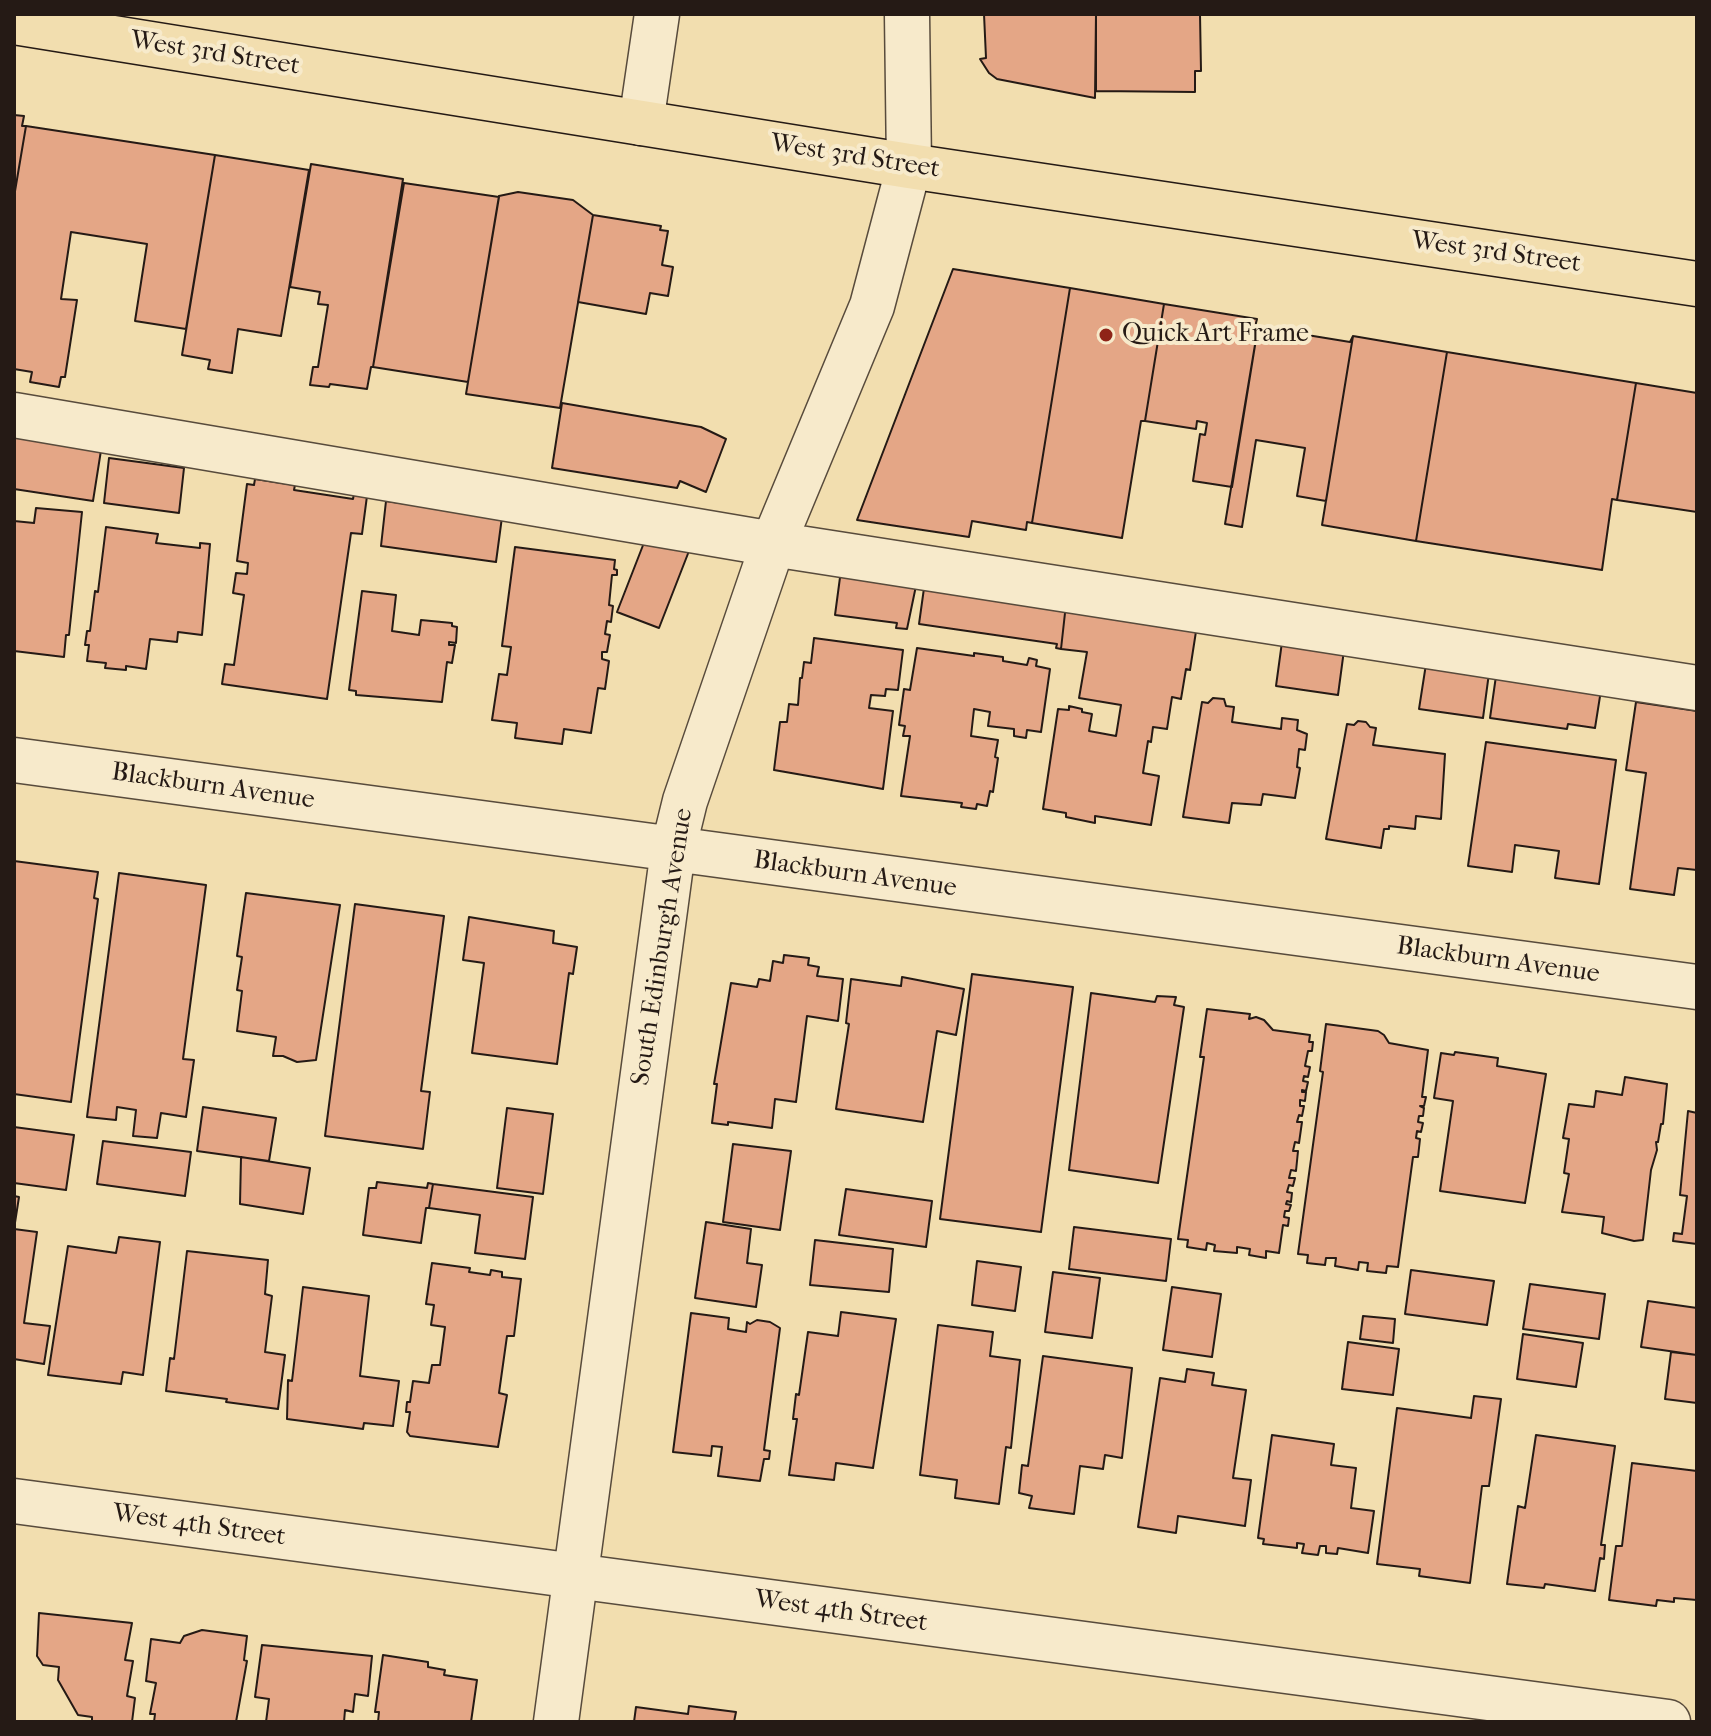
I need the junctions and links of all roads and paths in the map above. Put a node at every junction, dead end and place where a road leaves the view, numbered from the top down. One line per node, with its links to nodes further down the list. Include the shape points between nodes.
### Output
1 (657, 14): 5 (street)
2 (907, 14): 6 (street, South Edinburgh Avenue)
3 (14, 22): 4 (main road, West 3rd Street)
4 (142, 28): 5 (main road, West 3rd Street)
5 (641, 123): 6 (main road, West 3rd Street)
6 (909, 166): 7 (main road, West 3rd Street); 9 (street, South Edinburgh Avenue, via 872,306)
7 (1697, 284)
8 (14, 415): 9 (street)
9 (773, 544): 10 (street); 12 (street, South Edinburgh Avenue)
10 (1697, 688)
11 (14, 760): 12 (street, Blackburn Avenue)
12 (673, 850): 13 (street, Blackburn Avenue); 15 (street, South Edinburgh Avenue)
13 (1697, 987)
14 (14, 1501): 15 (street, West 4th Street)
15 (575, 1576): 16 (street, South Edinburgh Avenue); 17 (street, West 4th Street)
16 (556, 1722)
17 (1668, 1722)

